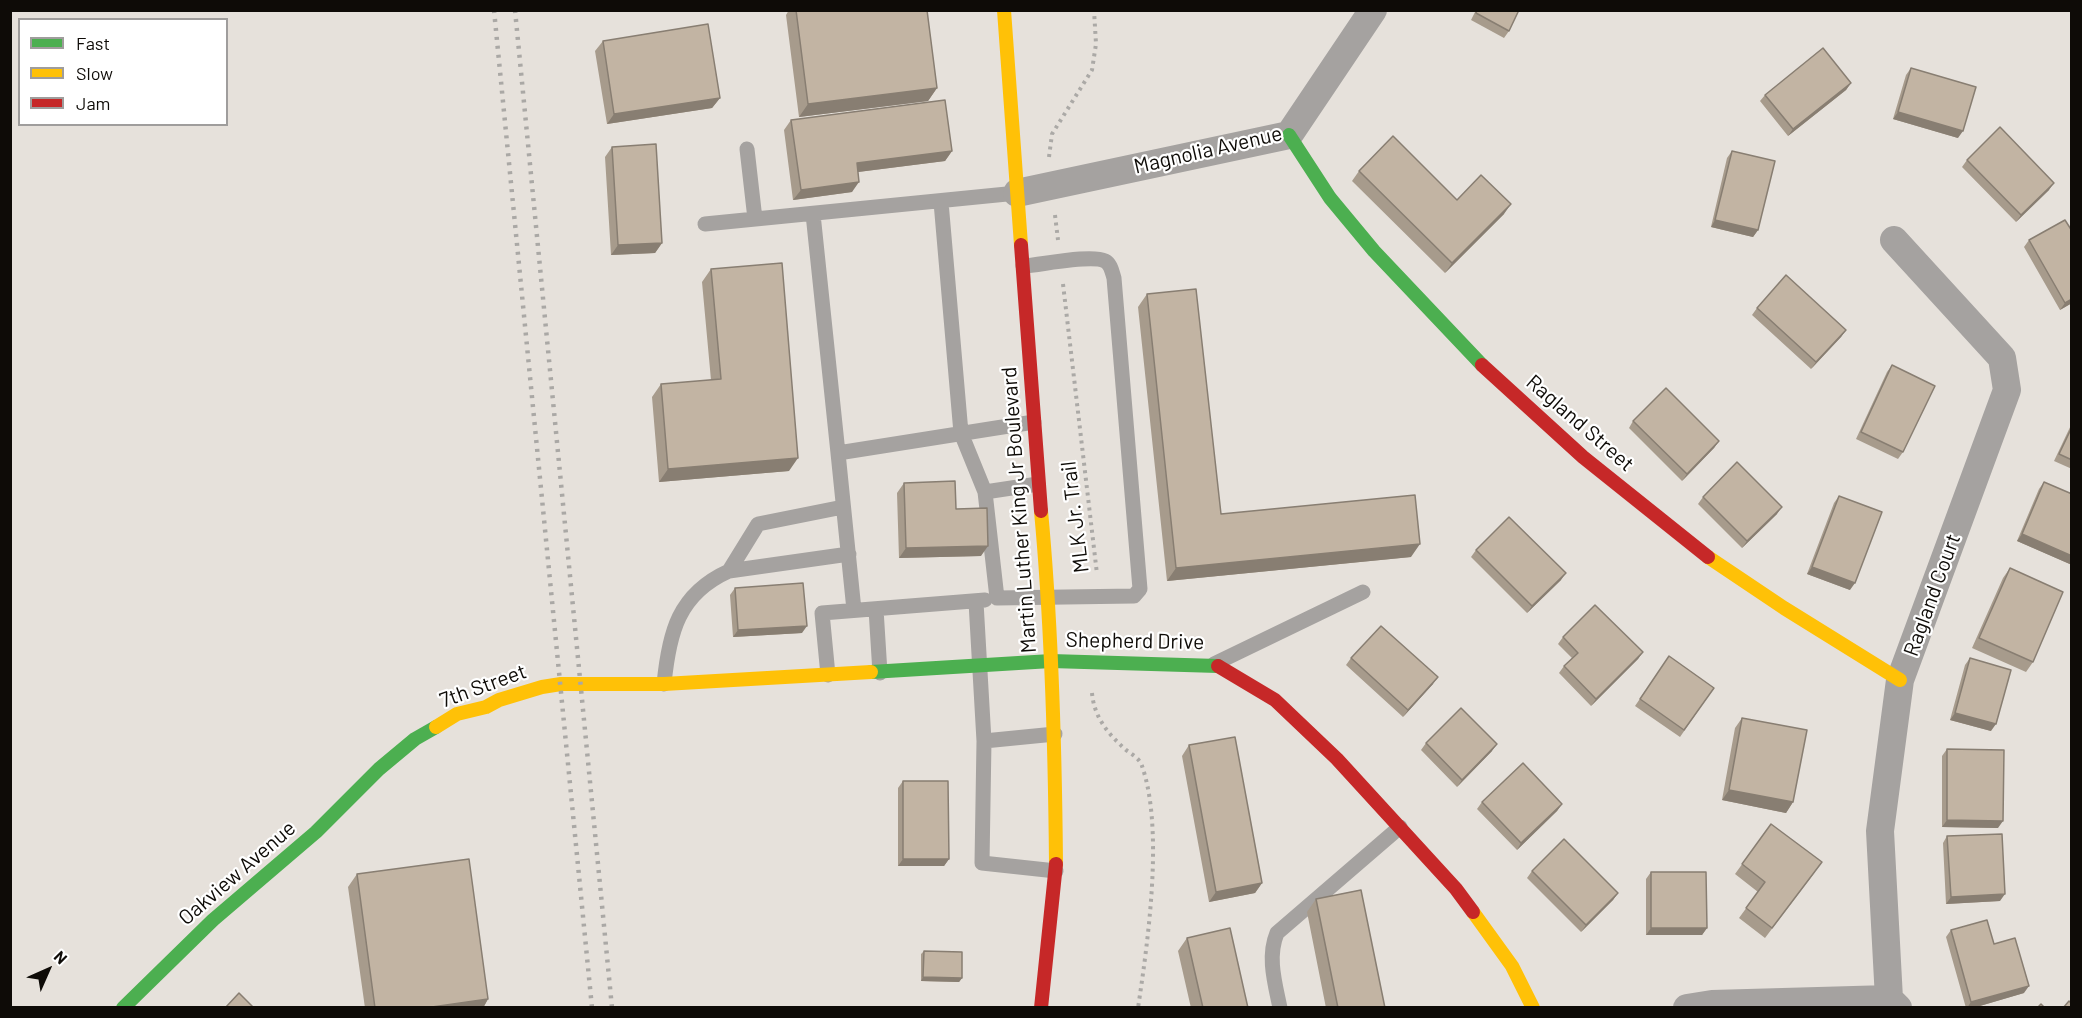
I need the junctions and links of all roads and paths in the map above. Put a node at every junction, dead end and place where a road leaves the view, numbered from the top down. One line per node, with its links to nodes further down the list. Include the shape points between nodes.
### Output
1 (1004, 10): 7 (street, Martin Luther King Jr Boulevard)
2 (1094, 10): 6 (path, MLK Jr. Trail, via 1096,45 1092,70 1052,134)
3 (1373, 10): 4 (street, Magnolia Avenue)
4 (1289, 135): 6 (street, Magnolia Avenue); 36 (street, Ragland Street, via 1336,206 1428,312 1550,427 1674,531)
5 (747, 149): 10 (lane)
6 (1052, 184): 7 (street, Magnolia Avenue); 13 (path, MLK Jr. Trail)
7 (1017, 193): 8 (lane); 14 (street, Martin Luther King Jr Boulevard)
8 (941, 202): 9 (lane); 16 (lane)
9 (813, 214): 10 (lane); 17 (lane)
10 (755, 219): 11 (lane)
11 (705, 224)
12 (1894, 240): 36 (street, Ragland Court, via 2002,358 2007,390)
13 (1060, 263): 14 (lane); 26 (path, MLK Jr. Trail); 26 (lane, via 1106,261 1114,278 1140,589 1134,596)
14 (1023, 266): 15 (street, Martin Luther King Jr Boulevard)
15 (1034, 422): 16 (lane); 18 (street, Martin Luther King Jr Boulevard)
16 (962, 433): 17 (lane); 19 (lane)
17 (838, 453): 20 (lane)
18 (1038, 484): 19 (lane); 24 (street, Martin Luther King Jr Boulevard)
19 (985, 492): 25 (lane)
20 (843, 507): 21 (lane); 22 (lane, via 758,524)
21 (849, 555): 22 (lane); 29 (lane)
22 (729, 572): 37 (lane, via 711,579 674,624)
23 (1363, 592): 32 (lane)
24 (1049, 596): 25 (lane); 26 (lane); 30 (street, Martin Luther King Jr Boulevard)
25 (997, 598): 27 (lane)
26 (1100, 598)
27 (976, 602): 28 (lane); 33 (lane)
28 (876, 609): 29 (lane); 34 (lane)
29 (854, 610): 35 (lane, via 822,613)
30 (1051, 661): 31 (street, Shepherd Drive); 33 (street, Shepherd Drive); 39 (street, Martin Luther King Jr Boulevard)
31 (1090, 662): 32 (street, Shepherd Drive); 47 (path, via 1093,707 1108,734 1141,762 1151,800 1147,939)
32 (1214, 664): 42 (street, Shepherd Drive, via 1275,700)
33 (981, 667): 34 (street, Shepherd Drive); 40 (lane)
34 (880, 673): 35 (street, Shepherd Drive)
35 (828, 675): 37 (street, Shepherd Drive)
36 (1900, 680): 44 (street, Ragland Court, via 1880,831)
37 (664, 684): 38 (street, Shepherd Drive)
38 (581, 685): 41 (street, 7th Street, via 542,687 456,714 415,739)
39 (1055, 734): 40 (lane); 43 (street, Martin Luther King Jr Boulevard)
40 (984, 741): 43 (lane, via 982,862)
41 (379, 769): 45 (street, Oakview Avenue, via 316,832 213,920)
42 (1400, 827): 48 (lane, via 1277,933 1273,970); 49 (street, Shepherd Drive, via 1456,889 1512,966)
43 (1056, 871): 46 (street, Martin Luther King Jr Boulevard)
44 (1894, 1003): 50 (street, via 1712,1004)
45 (123, 1008)
46 (1041, 1008)
47 (1138, 1008)
48 (1281, 1008)
49 (1533, 1008)
50 (1687, 1008)

